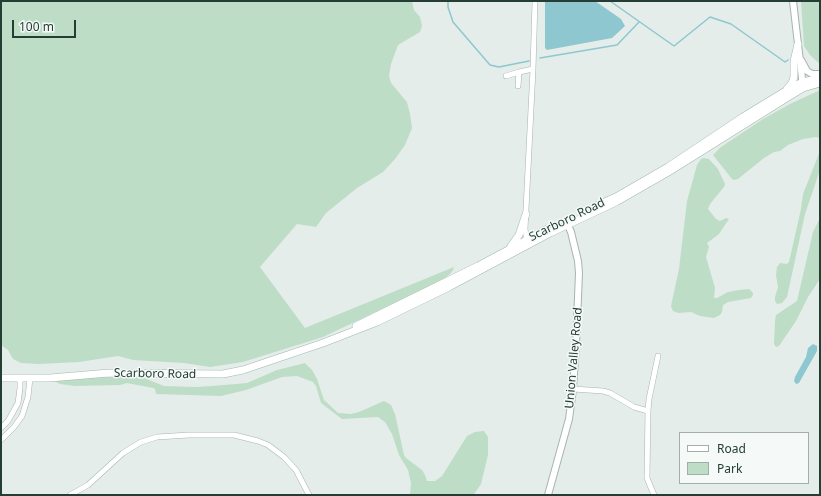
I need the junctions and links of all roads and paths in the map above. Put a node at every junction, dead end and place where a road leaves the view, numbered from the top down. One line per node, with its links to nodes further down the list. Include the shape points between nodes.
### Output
1 (535, 1): 5 (street)
2 (793, 1): 3 (street)
3 (798, 44): 4 (street); 13 (main road, via 794,77)
4 (799, 56): 7 (street, via 807,71); 11 (street)
5 (533, 69): 6 (street); 14 (street)
6 (519, 72): 8 (street); 12 (street)
7 (820, 74)
8 (506, 76)
9 (820, 79): 11 (main road, Scarboro Road)
10 (820, 83): 11 (main road, Scarboro Road)
11 (803, 85): 13 (main road, Scarboro Road); 15 (main road, Scarboro Road, via 643,188)
12 (518, 86)
13 (784, 91): 15 (main road, Scarboro Road, via 644,181)
14 (526, 214): 16 (street); 17 (main road, via 519,236)
15 (567, 223): 16 (main road, Scarboro Road); 23 (street, Union Valley Road, via 578,260 579,274)
16 (527, 242): 17 (main road, Scarboro Road); 18 (main road, Scarboro Road, via 449,287 377,322)
17 (510, 248): 18 (main road, Scarboro Road, via 385,312)
18 (305, 349): 22 (main road, Scarboro Road, via 243,370 223,374 109,373)
19 (658, 356): 24 (street)
20 (1, 378): 21 (main road, Scarboro Road)
21 (20, 378): 22 (main road, Scarboro Road); 25 (street, via 18,403)
22 (30, 378): 26 (street, via 24,412)
23 (574, 389): 24 (street, via 603,391 634,407); 29 (street, Union Valley Road, via 569,419)
24 (648, 410): 30 (street, via 647,478)
25 (1, 428)
26 (1, 440)
27 (70, 495): 28 (street, via 88,485 124,453 141,442 157,437 234,435 258,441 276,450 294,467)
28 (309, 495)
29 (548, 495)
30 (654, 495)

